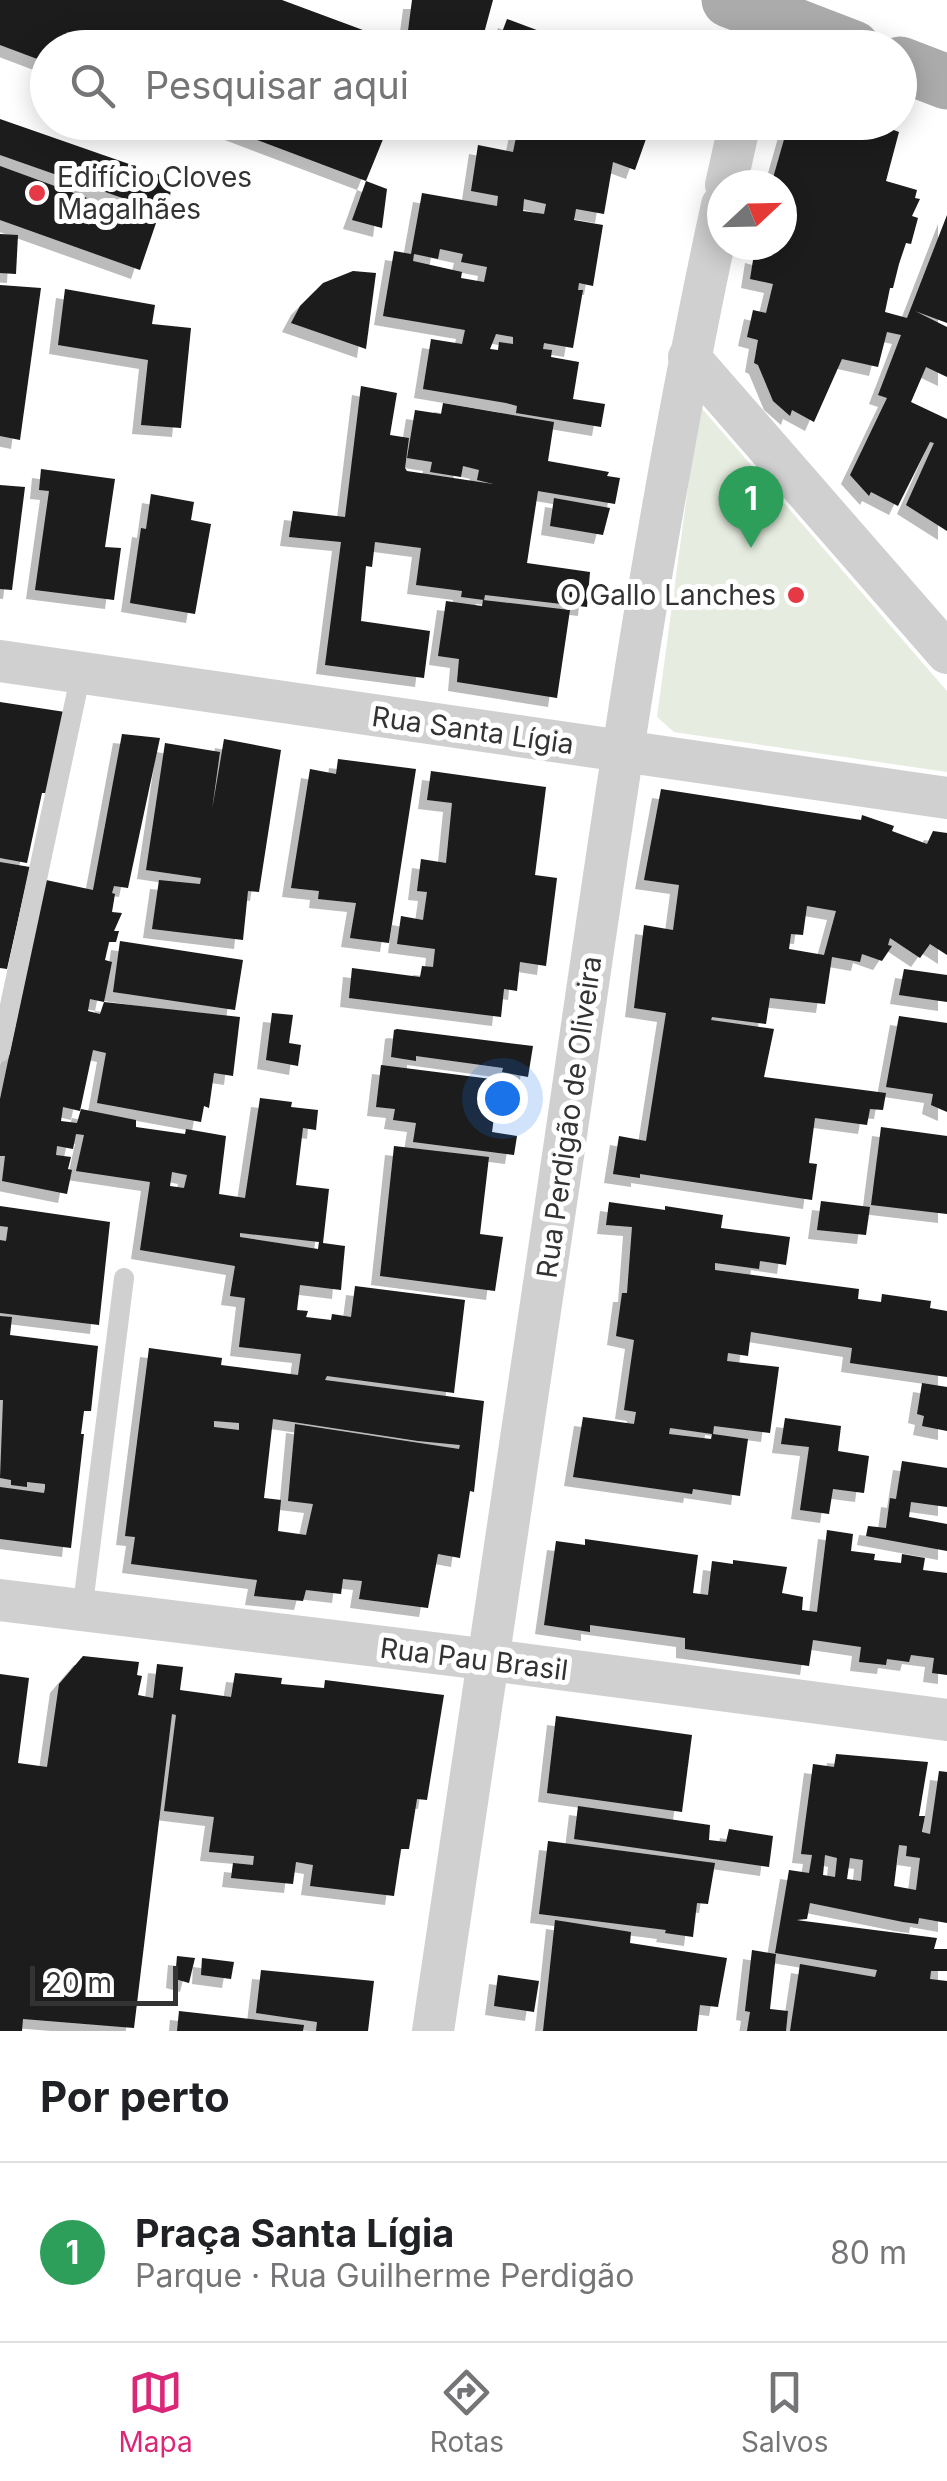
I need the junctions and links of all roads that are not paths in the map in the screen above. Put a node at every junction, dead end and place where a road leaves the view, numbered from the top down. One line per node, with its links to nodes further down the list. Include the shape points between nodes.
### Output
1 (753, 15): 2 (main road)
2 (798, 30)
3 (917, 71): 4 (main road)
4 (947, 82)
5 (736, 140): 6 (street)
6 (729, 170)
7 (710, 260): 8 (street, Rua Perdigão de Oliveira)
8 (689, 357): 9 (street); 12 (street, Rua Perdigão de Oliveira)
9 (947, 653)
10 (0, 661): 11 (street, Rua Santa Lígia)
11 (81, 673): 12 (street, Rua Santa Lígia); 14 (lane)
12 (622, 752): 13 (street, Rua Santa Lígia); 18 (street, Rua Perdigão de Oliveira)
13 (947, 798)
14 (0, 1052)
15 (124, 1278): 17 (lane)
16 (0, 1600): 17 (street, Rua Pau Brasil)
17 (82, 1612): 18 (street, Rua Pau Brasil)
18 (491, 1660): 19 (street, Rua Pau Brasil); 20 (street, Rua Perdigão de Oliveira)
19 (947, 1720)
20 (433, 2031)

